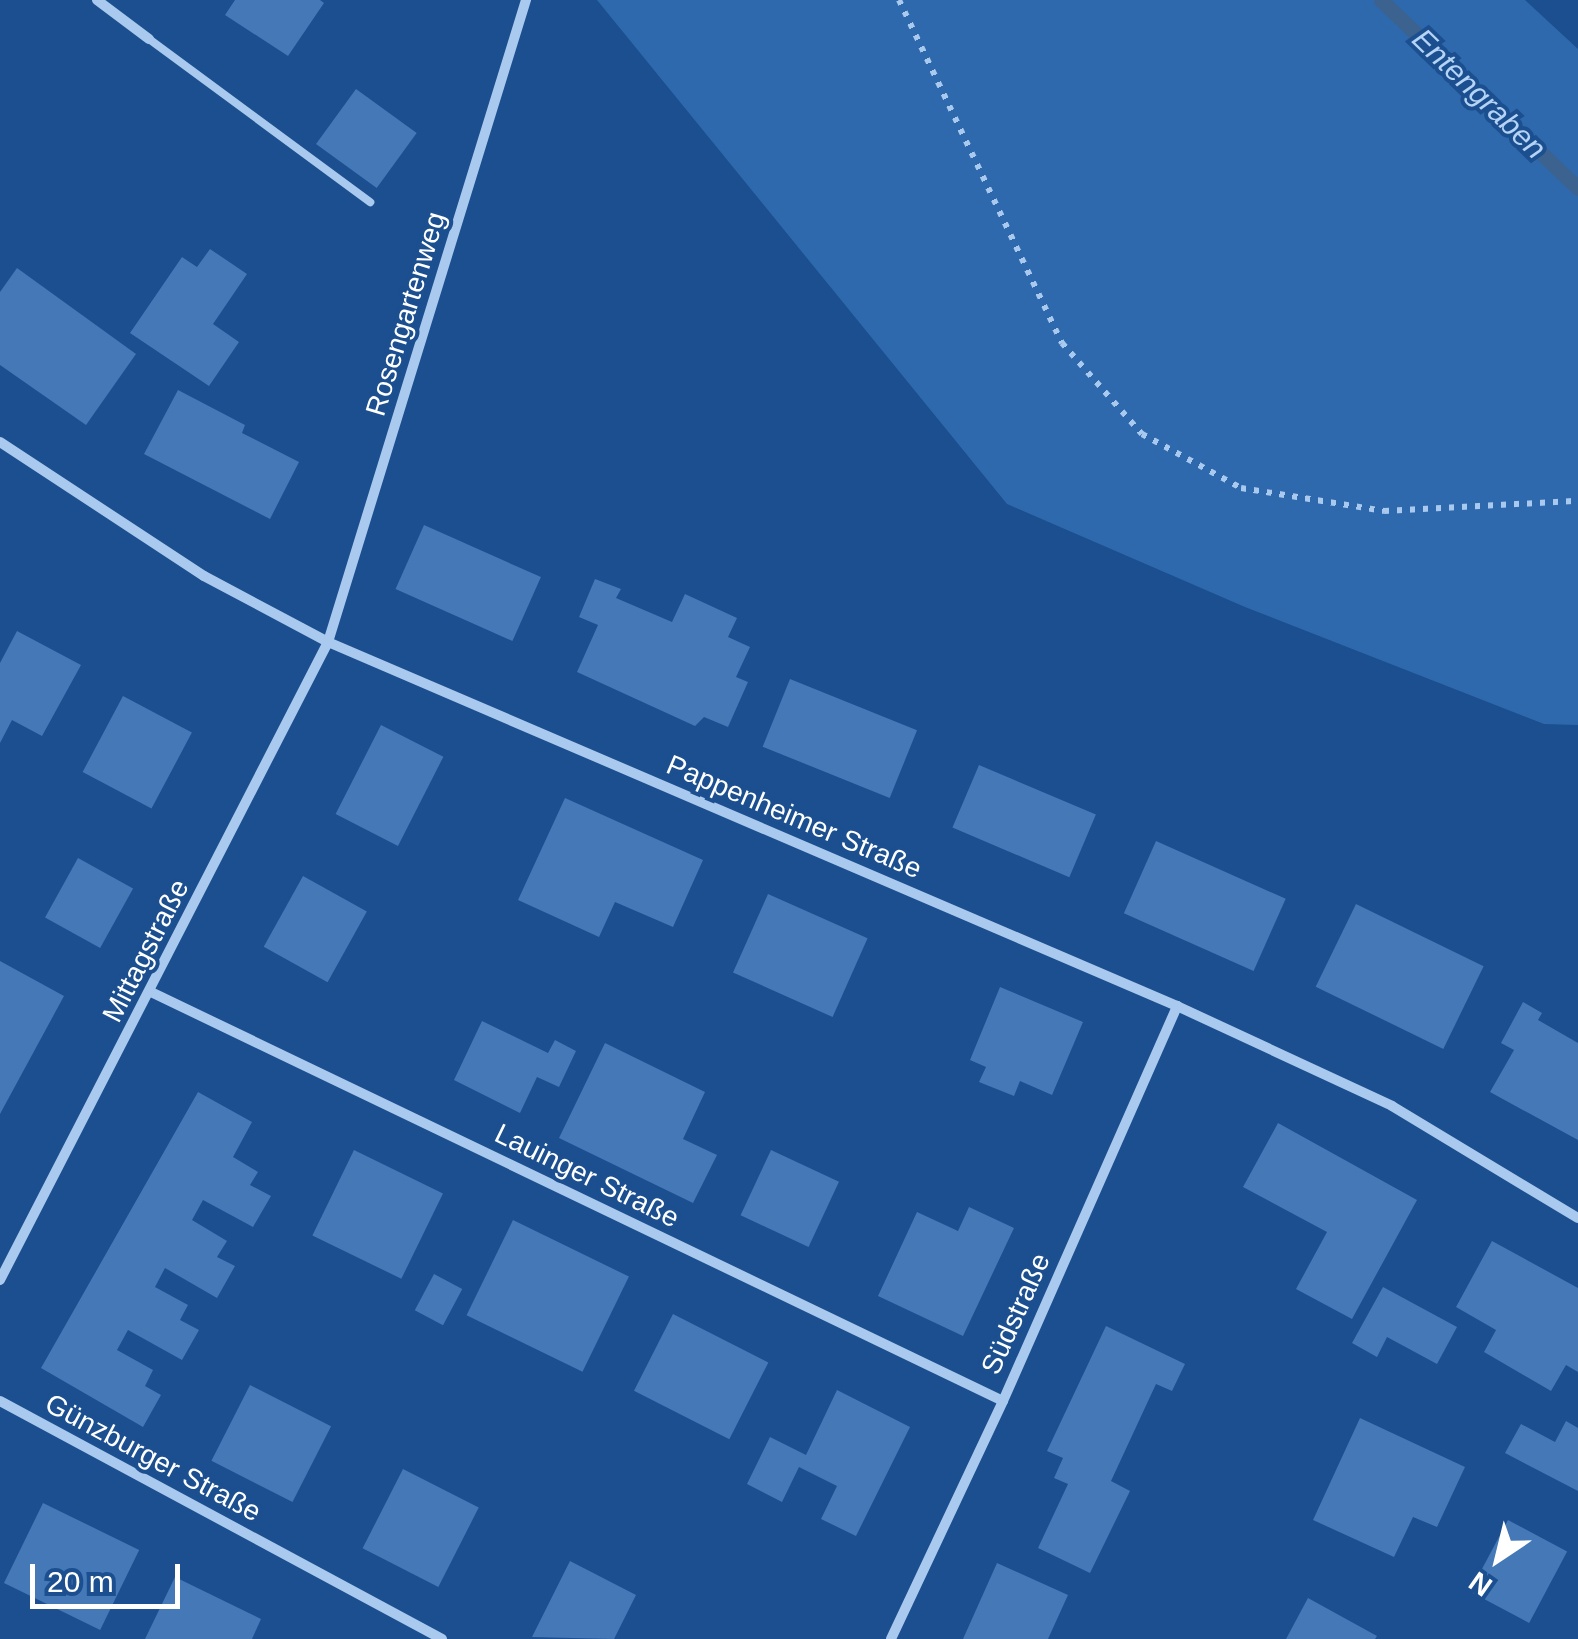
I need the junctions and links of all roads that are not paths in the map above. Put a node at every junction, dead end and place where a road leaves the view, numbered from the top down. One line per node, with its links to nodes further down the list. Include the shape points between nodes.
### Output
1 (97, 0): 3 (street)
2 (526, 0): 6 (street, Rosengartenweg)
3 (150, 39): 4 (lane)
4 (370, 202)
5 (0, 442): 6 (street, Pappenheimer Straße, via 204,576)
6 (328, 642): 7 (street, Mittagstraße); 8 (street, Pappenheimer Straße)
7 (152, 992): 10 (street, Mittagstraße); 12 (street, Lauinger Straße)
8 (1178, 1006): 9 (street, Pappenheimer Straße, via 1392,1106); 12 (street, Südstraße)
9 (1578, 1218)
10 (0, 1280)
11 (0, 1401): 13 (street, Günzburger Straße)
12 (1003, 1401): 14 (street, Südstraße)
13 (442, 1639)
14 (891, 1639)

